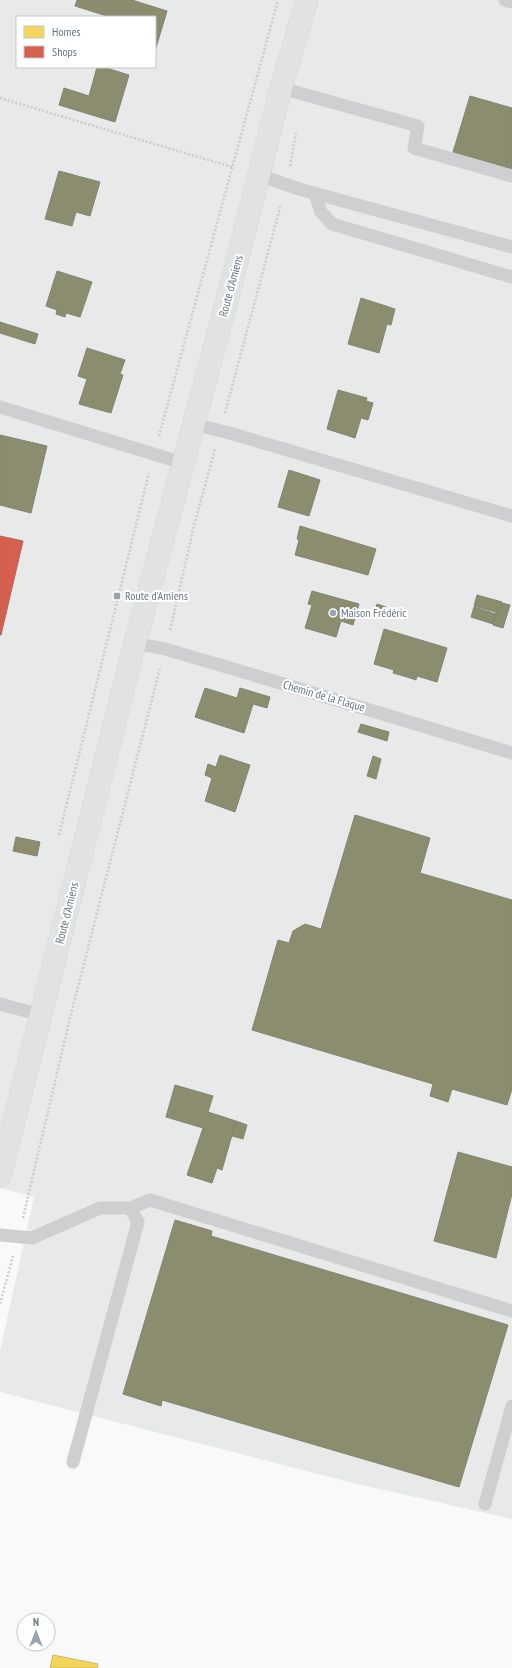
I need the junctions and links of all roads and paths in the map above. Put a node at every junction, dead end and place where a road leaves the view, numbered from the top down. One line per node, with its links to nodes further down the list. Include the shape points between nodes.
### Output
1 (278, 0): 7 (path)
2 (307, 0): 5 (main road, Route d'Amiens)
3 (505, 0): 4 (lane)
4 (512, 2)
5 (281, 88): 8 (main road, Route d'Amiens); 9 (lane, via 418,126 414,148)
6 (0, 98): 7 (path)
7 (232, 167): 8 (path); 15 (path)
8 (259, 175): 10 (lane); 14 (main road, Route d'Amiens)
9 (512, 176)
10 (315, 193): 11 (lane); 12 (lane, via 321,212 332,224)
11 (512, 247)
12 (512, 277)
13 (0, 407): 15 (lane)
14 (194, 424): 16 (main road, Route d'Amiens); 17 (lane)
15 (154, 455): 16 (lane); 20 (path)
16 (183, 463): 18 (main road, Route d'Amiens)
17 (512, 516)
18 (135, 643): 19 (lane, Chemin de la Flaque, via 165,649); 22 (main road, Route d'Amiens)
19 (512, 753)
20 (59, 836)
21 (0, 1004): 22 (lane)
22 (41, 1015): 23 (main road, Route d'Amiens)
23 (0, 1176)
24 (130, 1208): 25 (lane, via 100,1208 32,1238); 26 (lane, via 150,1200); 28 (lane, via 138,1222)
25 (0, 1235)
26 (512, 1311)
27 (512, 1406): 29 (lane)
28 (73, 1462)
29 (486, 1504)

